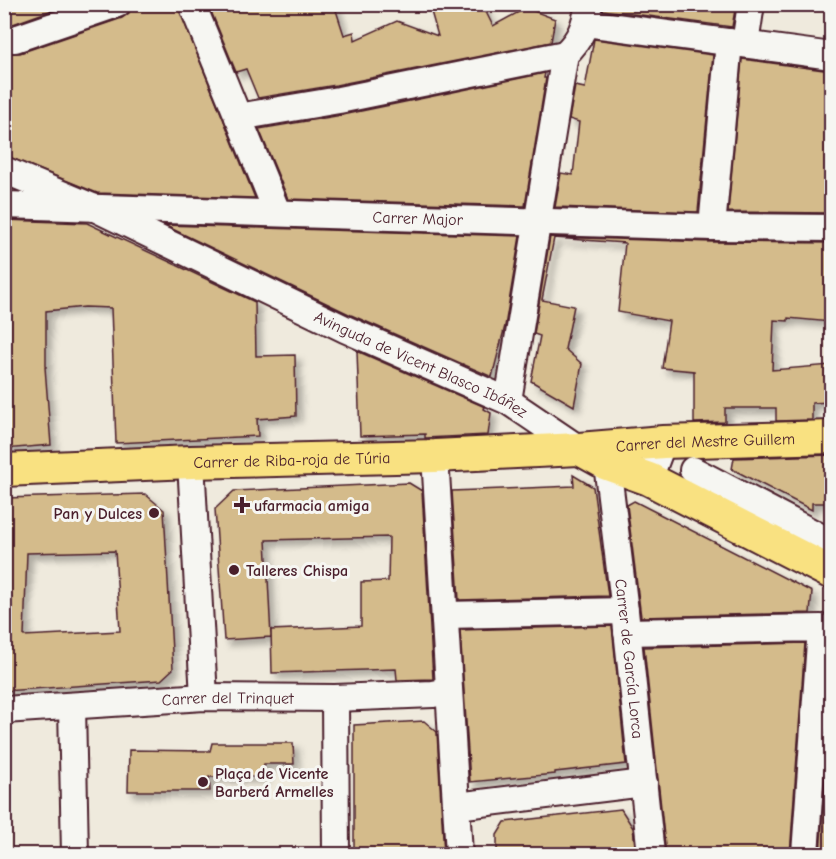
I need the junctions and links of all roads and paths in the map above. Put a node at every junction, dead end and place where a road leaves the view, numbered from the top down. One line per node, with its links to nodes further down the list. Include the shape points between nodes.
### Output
1 (117, 4): 5 (street, via 15,39)
2 (192, 4): 9 (street)
3 (751, 4): 6 (street)
4 (587, 14): 6 (street); 7 (street, via 576,43)
5 (4, 38)
6 (737, 43): 8 (street); 15 (street)
7 (565, 54): 9 (street); 14 (street)
8 (831, 56)
9 (238, 117): 13 (street)
10 (4, 170): 12 (street, Avinguda de Vicent Blasco Ibáñez)
11 (4, 205): 12 (street, Carrer Major)
12 (97, 209): 13 (street, Carrer Major); 17 (street, Avinguda de Vicent Blasco Ibáñez, via 345,329)
13 (277, 212): 14 (street, Carrer Major)
14 (538, 221): 15 (street, Carrer Major); 17 (street)
15 (712, 226): 16 (street, Carrer Major)
16 (831, 228)
17 (508, 402): 20 (street, Avinguda de Vicent Blasco Ibáñez)
18 (831, 437): 19 (main road, Carrer del Mestre Guillem)
19 (663, 442): 20 (main road, Carrer del Mestre Guillem); 26 (street)
20 (579, 448): 21 (main road, Carrer de Riba-roja de Túria); 23 (main road, Avinguda de Vicent Blasco Ibáñez)
21 (435, 456): 22 (main road, Carrer de Riba-roja de Túria); 29 (street)
22 (190, 462): 24 (main road, Carrer de Riba-roja de Túria); 32 (street)
23 (607, 464): 26 (main road, Avinguda de Vicent Blasco Ibáñez); 30 (street, Carrer de García Lorca)
24 (4, 470)
25 (693, 470): 27 (street)
26 (649, 479): 28 (main road, Avinguda de Vicent Blasco Ibáñez)
27 (831, 543)
28 (831, 573)
29 (445, 615): 30 (street); 31 (street)
30 (626, 621): 36 (street, Carrer de García Lorca); 42 (street, via 821,628)
31 (449, 691): 33 (street, Carrer del Trinquet); 37 (street)
32 (204, 697): 33 (street, Carrer del Trinquet); 34 (street, Carrer del Trinquet)
33 (335, 698): 39 (street)
34 (72, 706): 35 (street, Carrer del Trinquet); 38 (street)
35 (4, 710)
36 (644, 783): 37 (street); 41 (street, Carrer de García Lorca)
37 (456, 803): 40 (street)
38 (75, 855)
39 (336, 855)
40 (459, 855)
41 (651, 855)
42 (806, 855)

